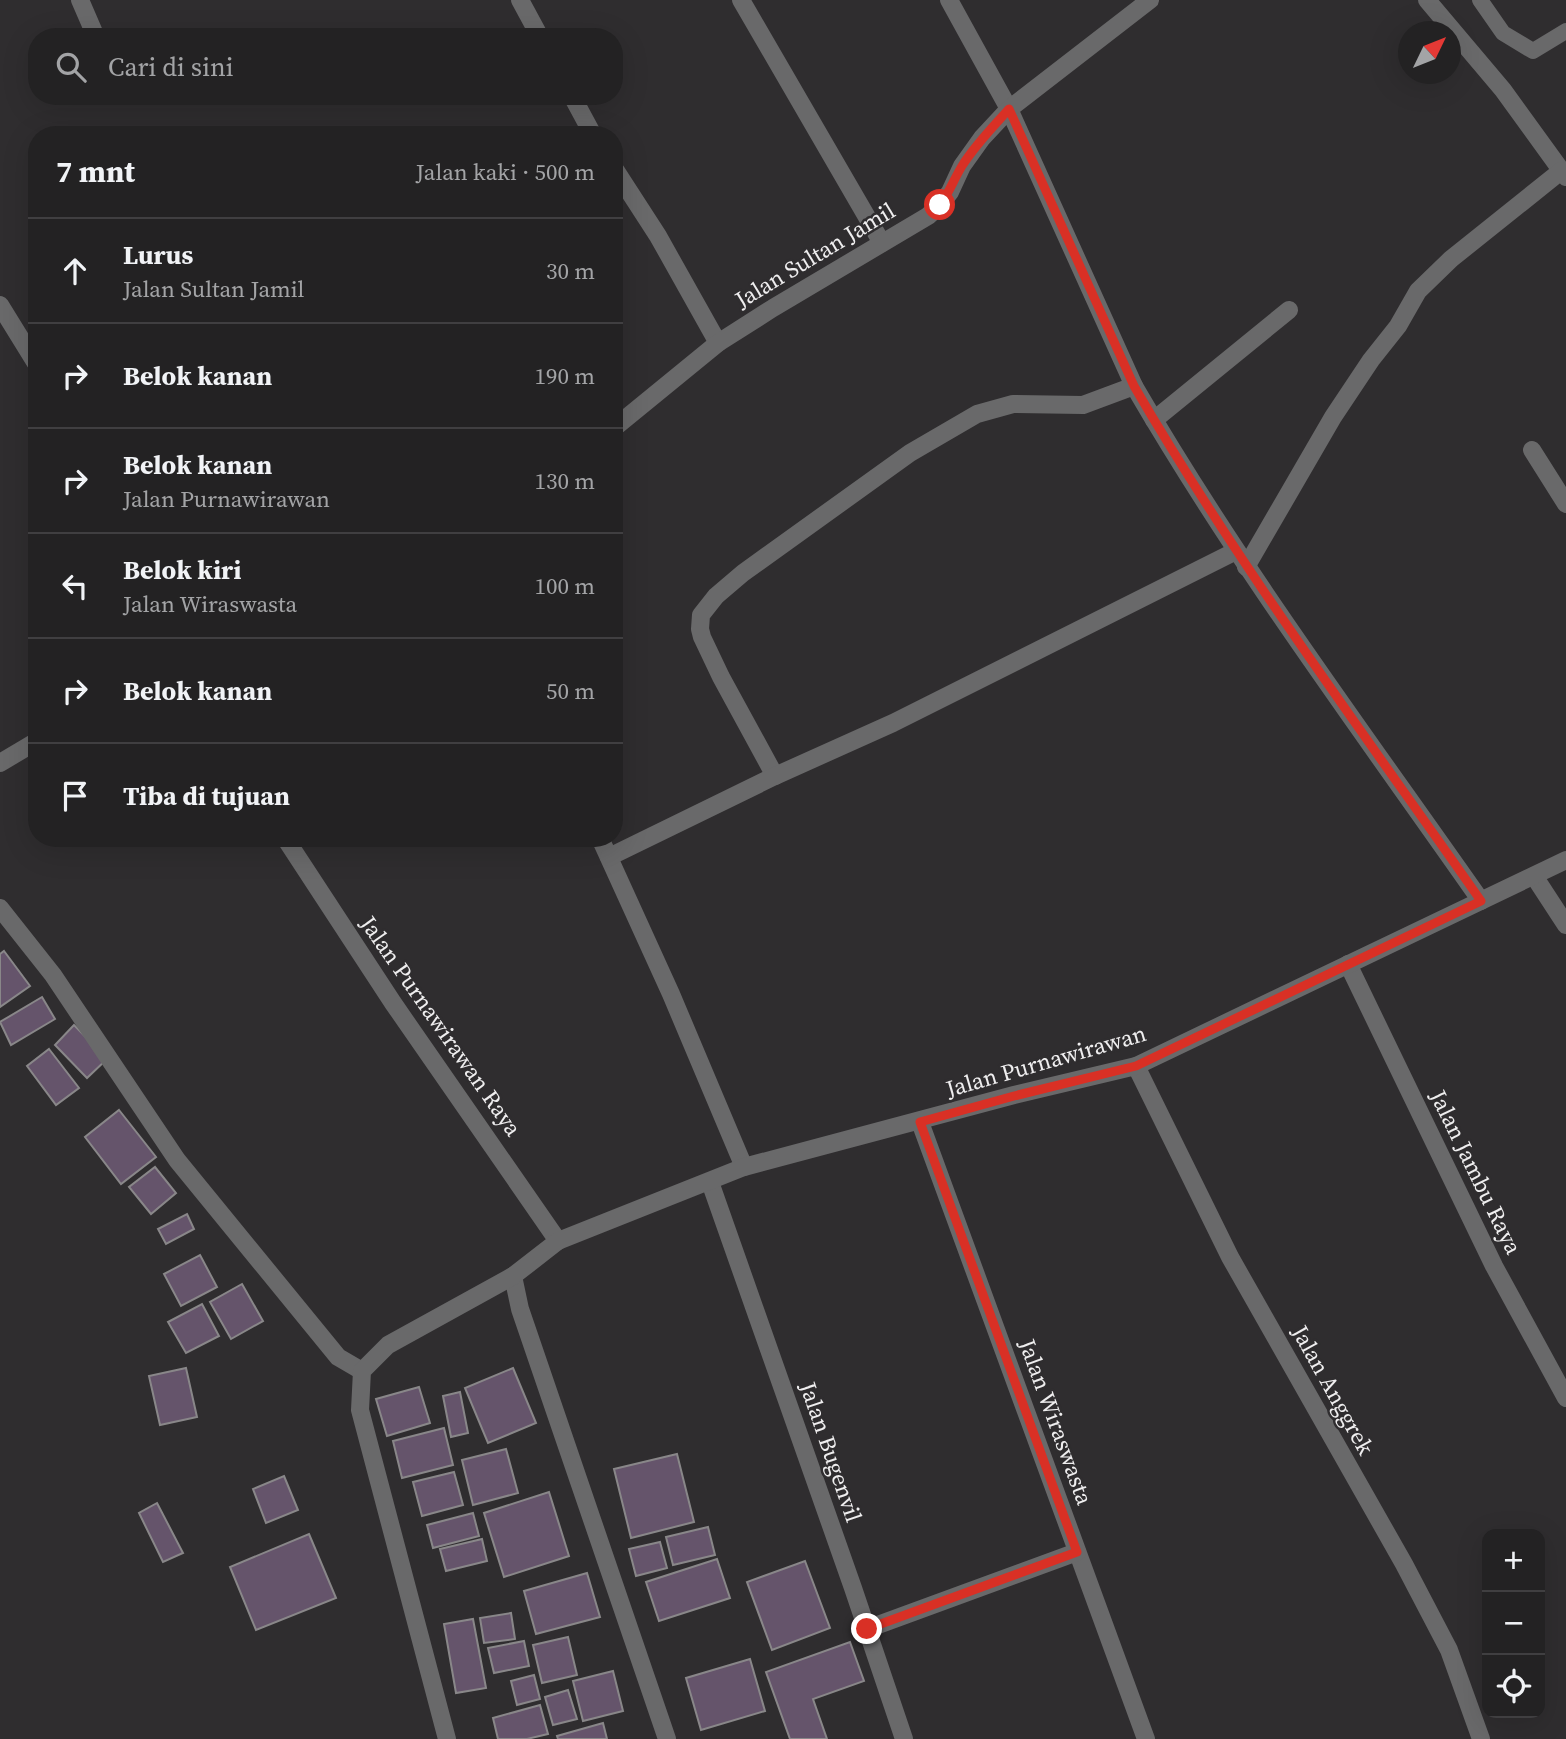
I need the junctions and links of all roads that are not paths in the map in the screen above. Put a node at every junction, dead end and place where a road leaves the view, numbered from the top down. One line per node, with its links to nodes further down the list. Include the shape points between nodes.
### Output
1 (80, 0): 8 (street)
2 (520, 0): 9 (street)
3 (741, 0): 16 (street)
4 (949, 0): 12 (street)
5 (1150, 0): 12 (street, Jalan Sultan Jamil)
6 (1427, 0): 14 (street, via 1503,90)
7 (1480, 0): 10 (lane, via 1503,33 1533,51)
8 (92, 28)
9 (535, 28)
10 (1566, 31)
11 (577, 105): 13 (street)
12 (1009, 109): 16 (street, Jalan Sultan Jamil, via 982,138 940,205); 21 (street)
13 (588, 126)
14 (1564, 174): 27 (street, via 1451,259 1418,291 1333,417)
15 (623, 182): 19 (street)
16 (882, 243): 19 (street, Jalan Sultan Jamil)
17 (0, 304): 20 (street)
18 (1289, 310): 22 (street)
19 (718, 343): 23 (street, Jalan Sultan Jamil)
20 (28, 350)
21 (1134, 386): 22 (street); 30 (street, via 1083,405 1013,404 977,414 910,453 716,596 701,615 702,637)
22 (1154, 420): 26 (street)
23 (623, 421)
24 (1532, 450): 25 (street)
25 (1566, 504)
26 (1236, 551): 27 (street); 30 (street, via 893,723)
27 (1246, 567): 36 (street)
28 (28, 746): 29 (street)
29 (0, 763)
30 (775, 776): 33 (street)
31 (291, 847): 44 (street, Jalan Purnawirawan Raya)
32 (605, 847): 33 (street)
33 (610, 857): 42 (street)
34 (1566, 860): 35 (street, Jalan Purnawirawan)
35 (1534, 876): 36 (street, Jalan Purnawirawan); 38 (street)
36 (1481, 901): 39 (street, Jalan Purnawirawan)
37 (0, 908): 46 (street, via 53,975 177,1160 338,1357)
38 (1566, 925)
39 (1348, 964): 40 (street, Jalan Purnawirawan); 47 (street, Jalan Jambu Raya, via 1494,1266)
40 (1136, 1066): 41 (street, Jalan Purnawirawan); 54 (street, Jalan Anggrek, via 1230,1257 1449,1650)
41 (920, 1122): 42 (street, Jalan Purnawirawan); 48 (street, Jalan Wiraswasta)
42 (744, 1167): 43 (street, Jalan Purnawirawan)
43 (710, 1182): 44 (street, Jalan Purnawirawan); 49 (street, Jalan Bugenvil)
44 (558, 1241): 45 (street, Jalan Purnawirawan)
45 (513, 1276): 46 (street, Jalan Purnawirawan, via 388,1345); 51 (street, via 520,1309)
46 (362, 1371): 50 (street, via 360,1410)
47 (1566, 1398)
48 (1077, 1552): 49 (street); 53 (street, Jalan Wiraswasta)
49 (867, 1629): 52 (street, Jalan Bugenvil)
50 (447, 1739)
51 (667, 1739)
52 (904, 1739)
53 (1146, 1739)
54 (1482, 1739)

